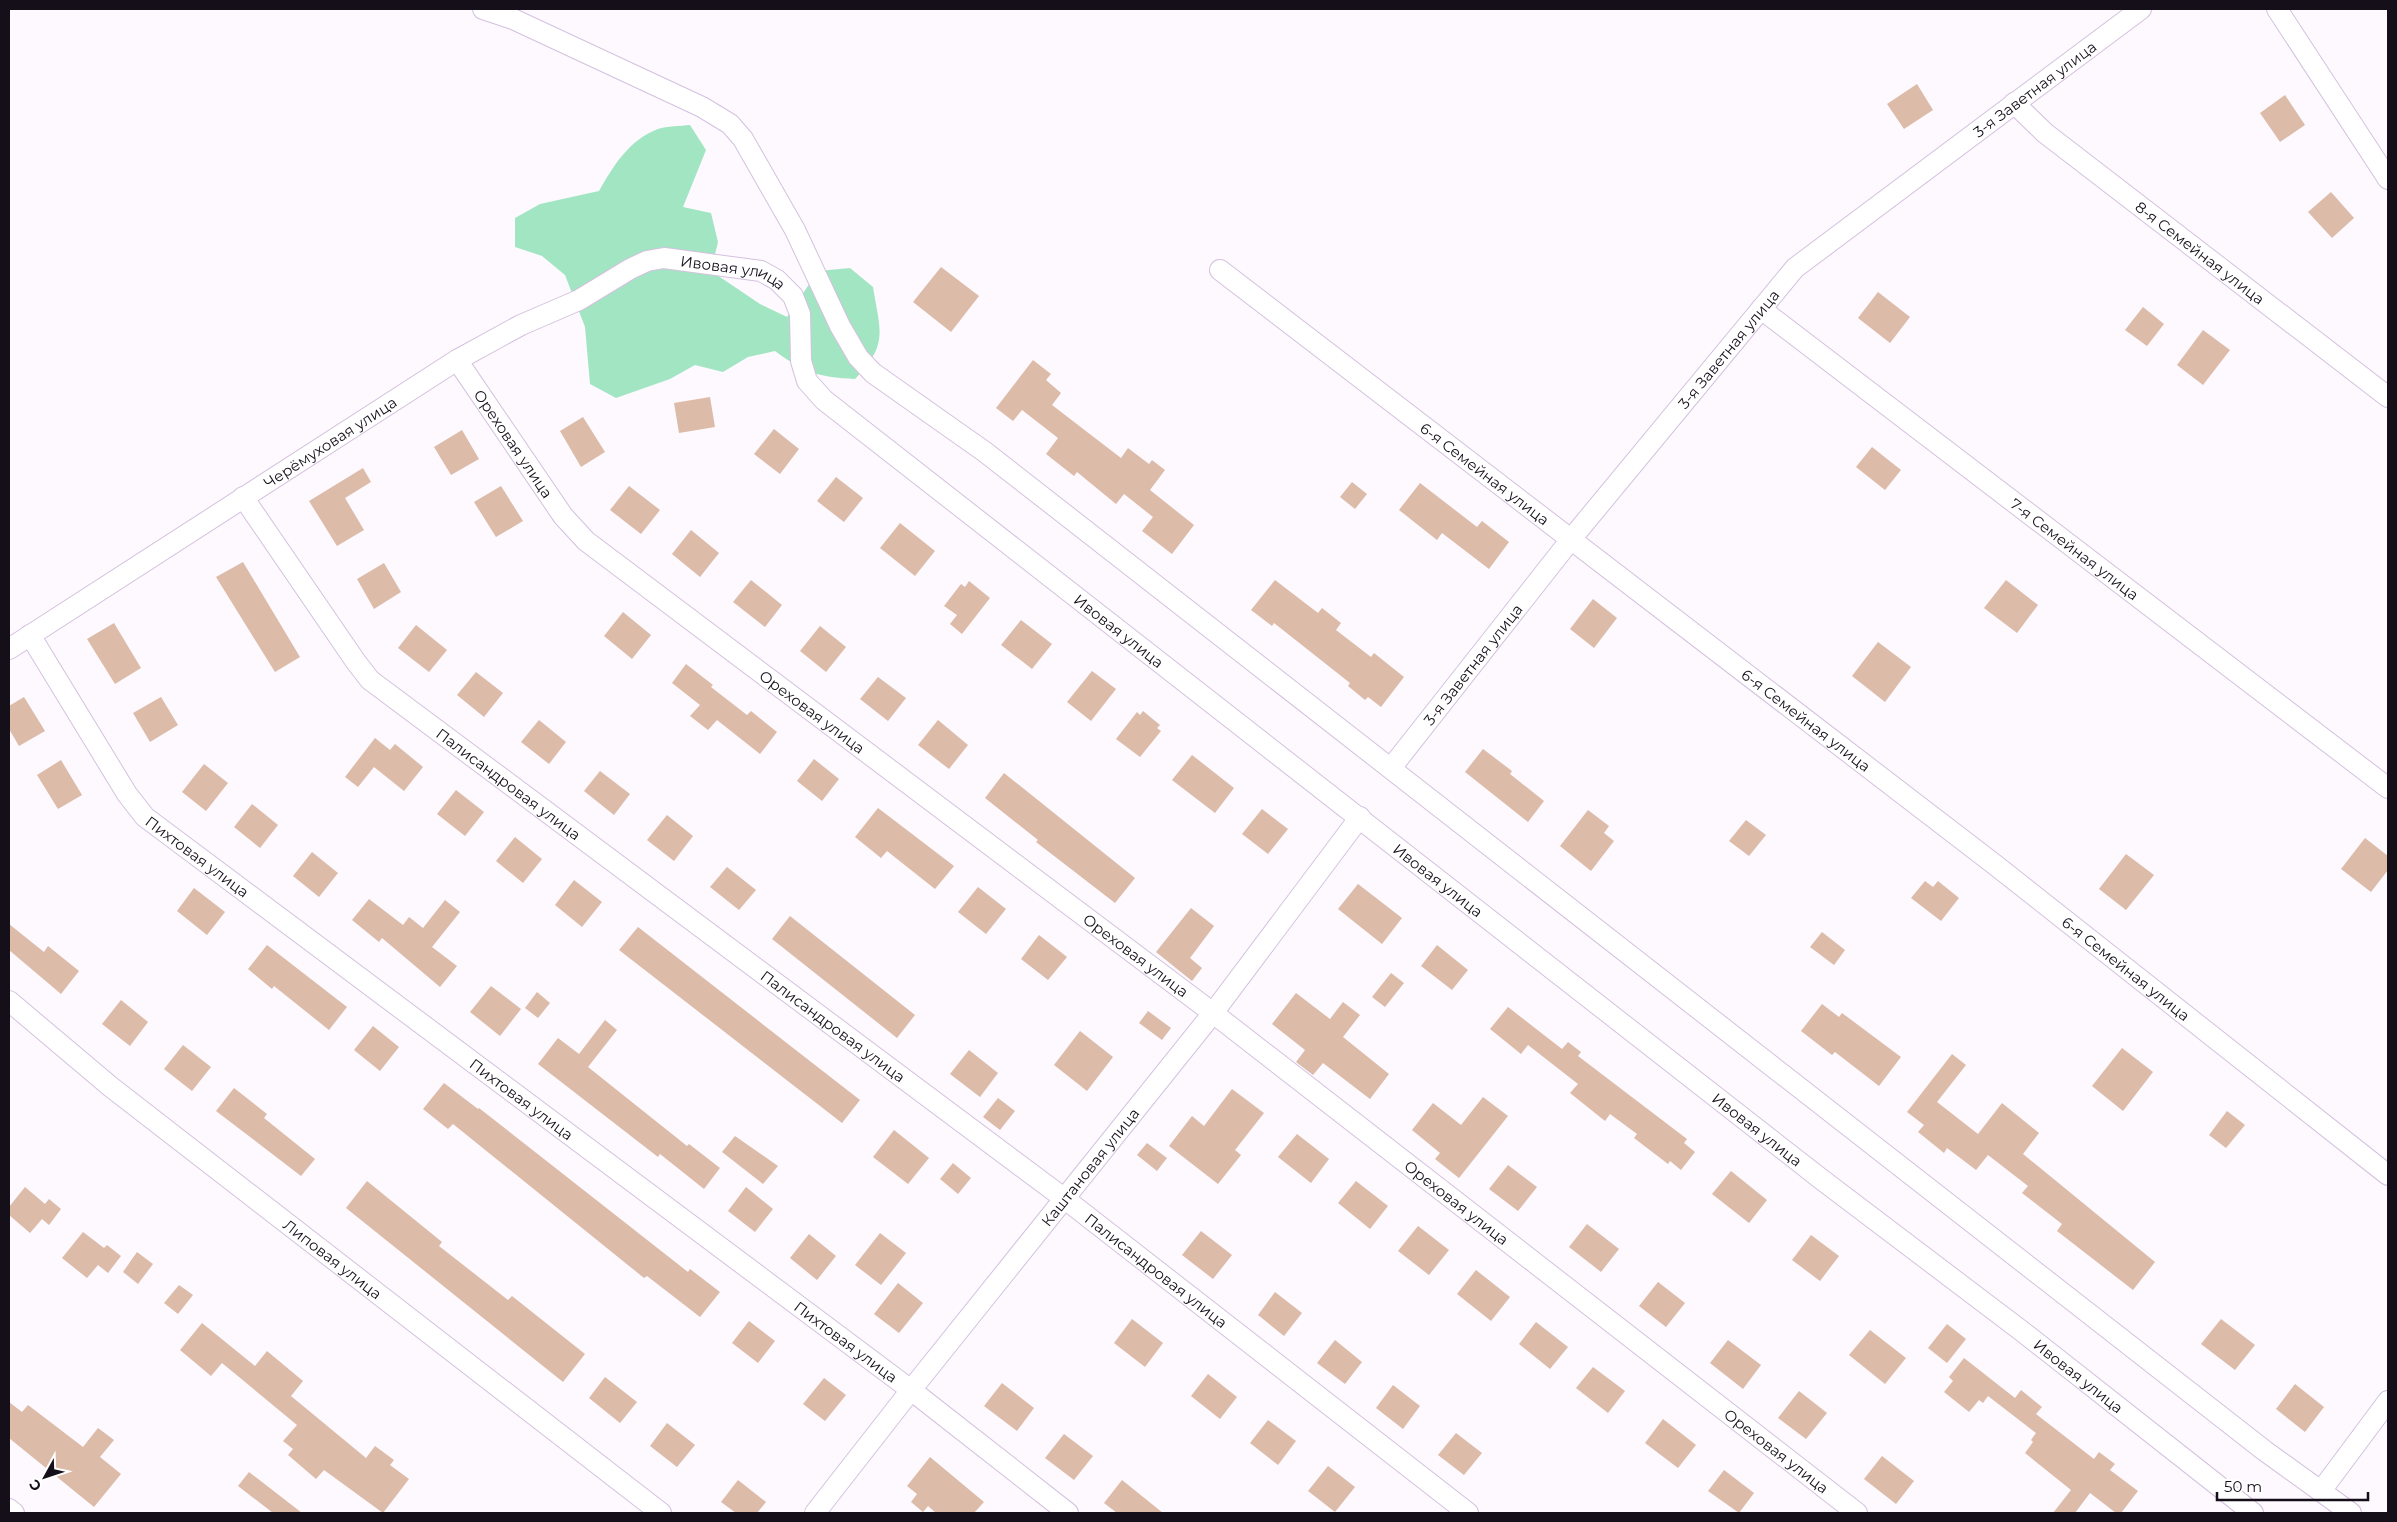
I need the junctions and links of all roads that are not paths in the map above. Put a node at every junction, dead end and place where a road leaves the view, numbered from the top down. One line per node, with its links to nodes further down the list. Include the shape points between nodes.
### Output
1 (483, 9): 15 (street, via 513,19 730,124 780,200 840,326 858,357 873,373 986,452)
2 (2142, 9): 4 (street, 3-я Заветная улица)
3 (2277, 9): 5 (street)
4 (2014, 103): 8 (street, 3-я Заветная улица, via 1799,264); 10 (street, 8-я Семейная улица, via 2045,133)
5 (2388, 179)
6 (664, 258): 9 (street, Черёмуховая улица, via 646,261 579,300 521,325); 17 (street, Ивовая улица, via 761,271 778,280 793,296 800,314 801,361 807,381 824,400)
7 (1220, 270): 12 (street, 6-я Семейная улица)
8 (1761, 309): 12 (street, 3-я Заветная улица); 16 (street, 7-я Семейная улица)
9 (457, 360): 11 (street, Черёмуховая улица); 19 (street, Ореховая улица, via 563,516 586,542)
10 (2388, 397)
11 (244, 497): 13 (street, Черёмуховая улица); 21 (street, Палисандровая улица, via 370,680)
12 (1572, 538): 15 (street, 3-я Заветная улица); 20 (street, 6-я Семейная улица)
13 (30, 635): 14 (street, Черёмуховая улица); 22 (street, Пихтовая улица, via 127,794 146,817)
14 (9, 649)
15 (1391, 768): 24 (street)
16 (2388, 788)
17 (1360, 817): 19 (street, Каштановая улица); 32 (street, Ивовая улица)
18 (9, 1001): 27 (street, Липовая улица, via 112,1087)
19 (1212, 1013): 21 (street, Каштановая улица); 31 (street, Ореховая улица)
20 (2388, 1174)
21 (1065, 1199): 22 (street, Каштановая улица); 30 (street, Палисандровая улица)
22 (911, 1390): 28 (street, Каштановая улица); 29 (street, Пихтовая улица)
23 (2388, 1402): 24 (street)
24 (2321, 1491): 33 (street)
25 (9, 1510): 26 (street)
26 (14, 1513)
27 (661, 1513)
28 (815, 1513)
29 (1068, 1513)
30 (1468, 1513)
31 (1857, 1513)
32 (2253, 1513)
33 (2351, 1513)

